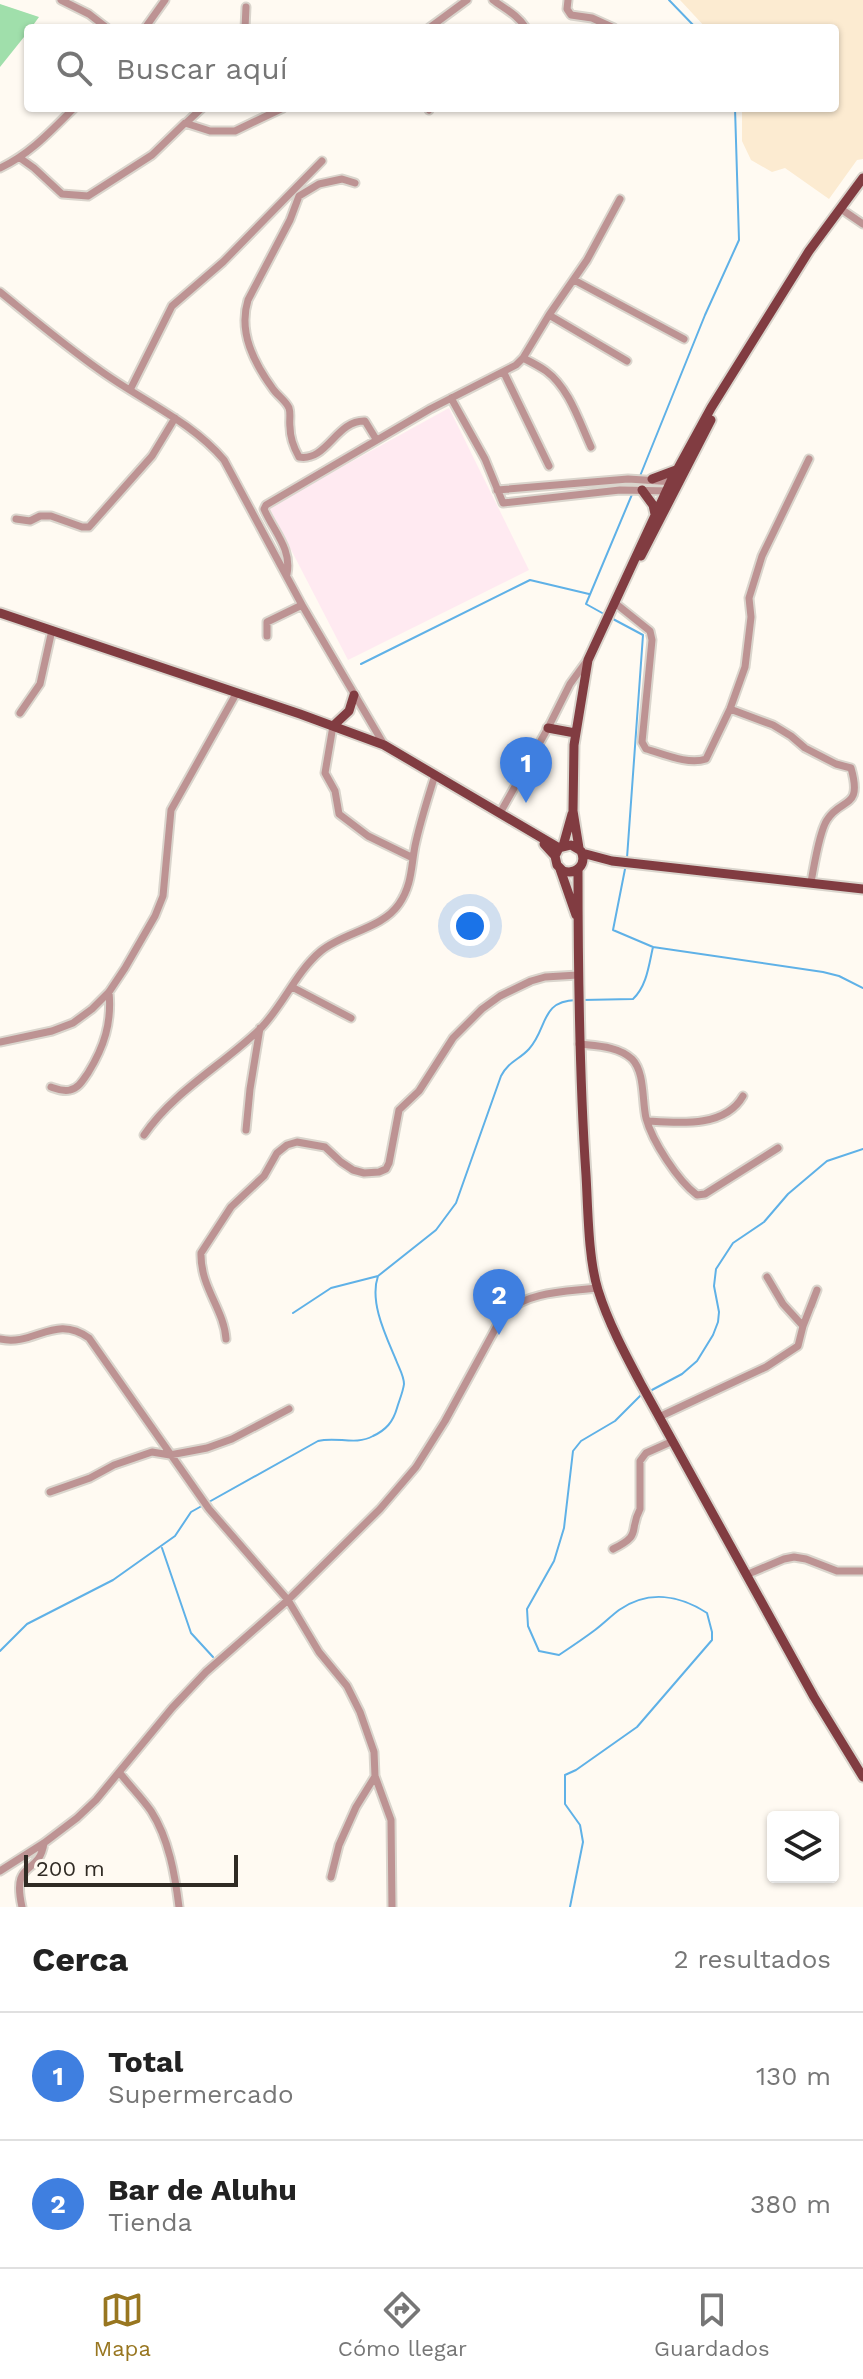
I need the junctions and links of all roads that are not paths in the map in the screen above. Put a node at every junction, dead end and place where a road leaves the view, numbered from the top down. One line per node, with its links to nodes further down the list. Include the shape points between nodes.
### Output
1 (61, 0): 7 (street)
2 (165, 0): 8 (street)
3 (467, 0): 10 (street)
4 (493, 0): 11 (street)
5 (568, 0): 12 (street, via 571,15)
6 (246, 7): 9 (street)
7 (102, 24)
8 (148, 24)
9 (245, 24)
10 (434, 24)
11 (523, 24)
12 (605, 24)
13 (70, 112): 17 (street)
14 (198, 112): 16 (street)
15 (275, 112): 16 (street, via 235,131 210,131)
16 (187, 122): 17 (street, via 152,155 88,196 62,194)
17 (20, 158): 19 (street)
18 (322, 161): 33 (street, via 172,306)
19 (0, 168)
20 (863, 178): 22 (main road)
21 (355, 183): 37 (street, via 342,179 319,184 299,196 244,314 254,362 288,405 289,430 299,457 315,456 357,421 365,421)
22 (859, 190): 24 (main road)
23 (620, 199): 26 (street)
24 (841, 209): 25 (street); 34 (main road, via 809,251)
25 (863, 224)
26 (574, 280): 28 (street); 29 (street)
27 (0, 292): 33 (street)
28 (549, 315): 30 (street); 31 (street)
29 (684, 339)
30 (523, 358): 32 (street); 38 (street, via 547,371 568,397)
31 (627, 361)
32 (504, 373): 35 (street); 40 (street)
33 (130, 390): 36 (street)
34 (723, 391): 41 (main road); 43 (main road)
35 (451, 398): 37 (street); 44 (street)
36 (175, 418): 47 (street, via 152,456 89,527 51,516); 48 (street, via 224,460)
37 (376, 439): 48 (street, via 266,505 267,517 287,551)
38 (591, 447)
39 (809, 459): 57 (street, via 762,556 749,598 745,667)
40 (549, 466)
41 (676, 470): 42 (main road); 43 (main road)
42 (650, 479): 43 (street); 44 (street)
43 (673, 486): 45 (street); 46 (main road); 49 (main road)
44 (497, 490): 45 (street, via 508,504)
45 (641, 490): 46 (main road)
46 (655, 514): 49 (main road)
47 (16, 519)
48 (286, 577): 50 (street)
49 (614, 603): 54 (main road); 57 (street, via 650,631 652,640 642,742 646,749 702,761)
50 (302, 605): 53 (street, via 267,622); 56 (street)
51 (0, 613): 52 (main road)
52 (52, 630): 55 (main road); 58 (street, via 40,684)
53 (267, 636)
54 (588, 660): 60 (street); 61 (main road)
55 (236, 694): 59 (main road); 77 (street, via 171,810 163,896 143,940)
56 (354, 695): 59 (main road, via 349,711); 62 (street)
57 (730, 709): 72 (street, via 773,725 805,748 851,768 858,779 857,797 824,823)
58 (20, 713)
59 (333, 726): 62 (main road); 68 (street, via 325,773 339,814 368,836)
60 (548, 728): 61 (main road); 65 (street)
61 (575, 733): 64 (main road)
62 (384, 745): 63 (main road)
63 (435, 775): 65 (main road); 68 (street)
64 (573, 811): 66 (main road); 67 (main road)
65 (500, 813): 66 (main road)
66 (559, 850): 67 (main road, via 571,845); 71 (main road)
67 (581, 851): 69 (main road); 70 (main road)
68 (413, 858): 76 (street, via 407,891 397,908 321,951)
69 (615, 861): 70 (main road); 72 (main road)
70 (579, 868): 71 (main road); 74 (main road)
71 (560, 869): 74 (main road)
72 (811, 882): 73 (main road)
73 (863, 889)
74 (578, 921): 75 (main road)
75 (578, 975): 81 (main road); 93 (street, via 545,977 500,996 453,1038 419,1091 399,1110 386,1169 353,1170 325,1147 311,1144 297,1142 277,1153 201,1253)
76 (292, 987): 78 (street); 79 (street)
77 (109, 992): 80 (street, via 73,1023); 82 (street, via 108,1030 99,1055 73,1090)
78 (351, 1018)
79 (260, 1028): 85 (street); 86 (street, via 181,1095)
80 (0, 1042)
81 (579, 1044): 84 (street, via 615,1049 630,1057 640,1079); 89 (main road)
82 (51, 1087)
83 (743, 1096): 84 (street, via 737,1106 714,1119)
84 (647, 1121): 87 (street, via 678,1175 697,1195)
85 (246, 1130)
86 (144, 1135)
87 (778, 1148)
88 (767, 1277): 91 (street)
89 (597, 1288): 95 (main road); 102 (street, via 536,1295 504,1313 416,1467)
90 (811, 1306): 91 (street, via 817,1290)
91 (803, 1326): 95 (street, via 798,1346 780,1359)
92 (0, 1339): 97 (street, via 59,1327 77,1329 89,1338)
93 (226, 1339)
94 (289, 1409): 97 (street, via 232,1439)
95 (659, 1417): 96 (main road)
96 (673, 1441): 99 (street, via 640,1461 636,1527 628,1542); 101 (main road)
97 (170, 1455): 98 (street, via 152,1452); 102 (street)
98 (50, 1492)
99 (613, 1549)
100 (863, 1571): 101 (street, via 837,1571 794,1557)
101 (746, 1575): 105 (main road)
102 (288, 1600): 103 (street, via 206,1672); 104 (street, via 360,1712 374,1752)
103 (119, 1772): 106 (street, via 96,1800); 110 (street, via 160,1829)
104 (375, 1776): 108 (street, via 339,1845); 111 (street, via 391,1820)
105 (863, 1777)
106 (44, 1843): 107 (street); 109 (street, via 40,1858 19,1879)
107 (1, 1868)
108 (331, 1877)
109 (22, 1907)
110 (179, 1907)
111 (392, 1907)

